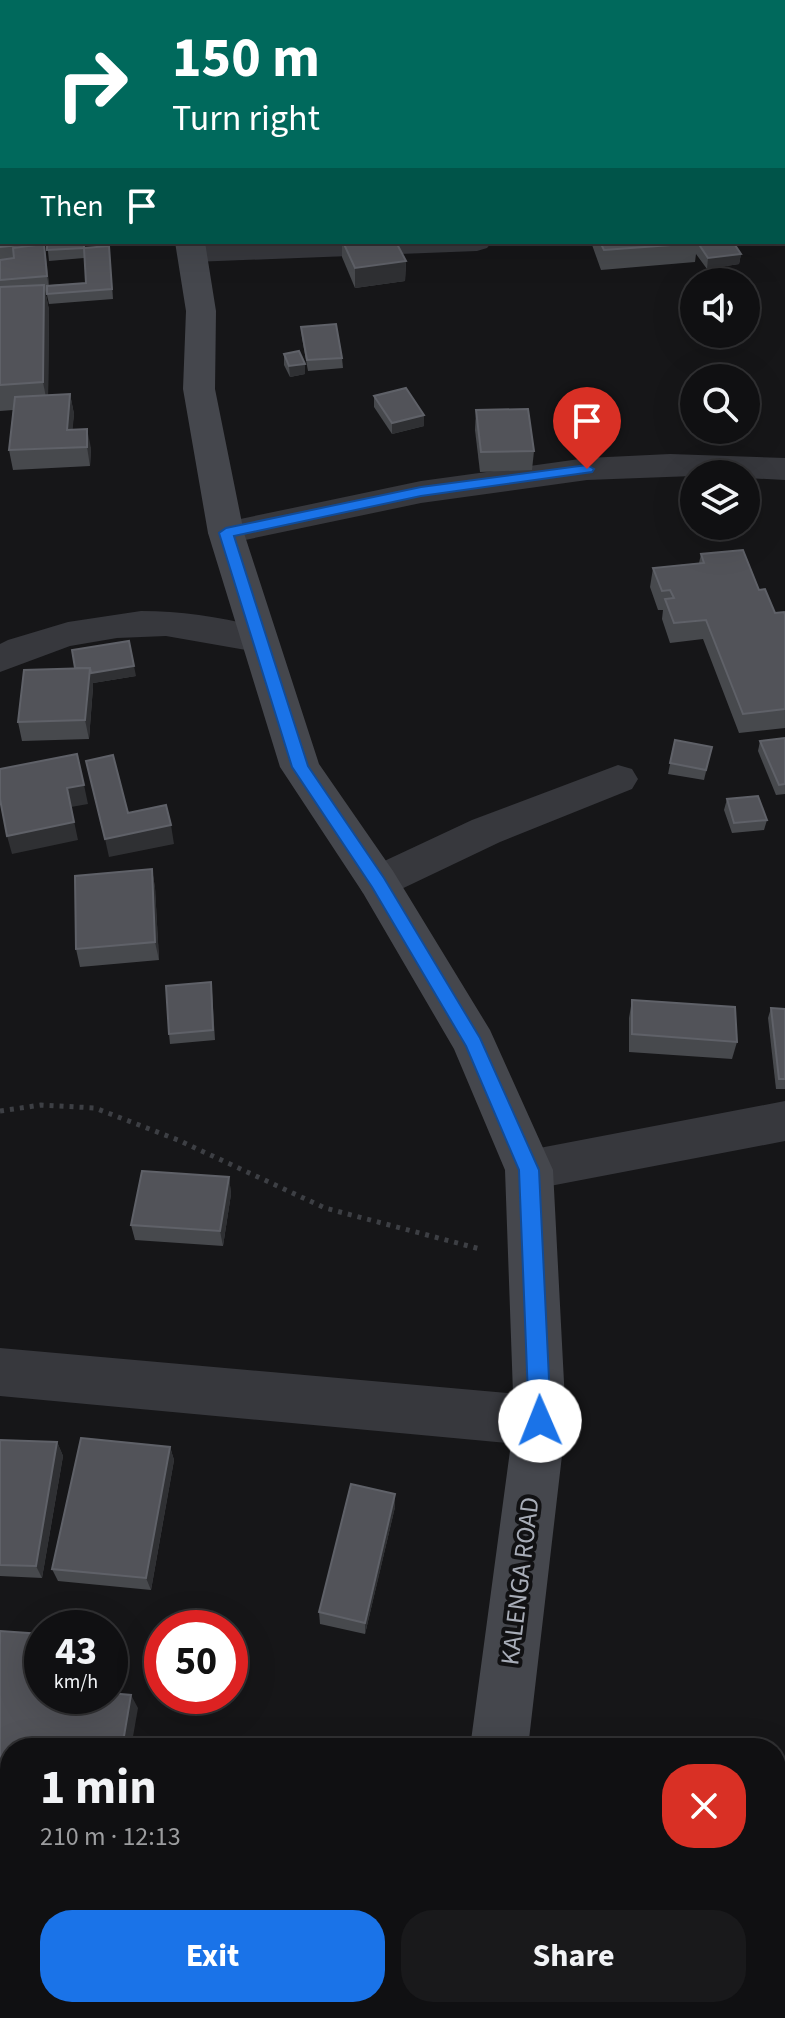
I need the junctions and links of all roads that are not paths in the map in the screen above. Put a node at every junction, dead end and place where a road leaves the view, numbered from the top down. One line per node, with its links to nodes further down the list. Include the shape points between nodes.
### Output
1 (382, 244): 2 (street)
2 (192, 248): 4 (main road, KALENGA ROAD, via 201,311 199,389)
3 (785, 469): 4 (street, via 670,464 587,469 421,492)
4 (226, 533): 5 (main road, KALENGA ROAD)
5 (257, 639): 6 (street, via 187,625 130,624 80,632); 8 (main road, KALENGA ROAD, via 300,767)
6 (0, 659)
7 (618, 779): 8 (street, via 486,831)
8 (378, 882): 10 (main road, KALENGA ROAD, via 474,1043)
9 (785, 1121): 10 (street)
10 (529, 1170): 12 (main road, KALENGA ROAD)
11 (0, 1372): 12 (street)
12 (540, 1421): 13 (main road, KALENGA ROAD)
13 (500, 1738)

